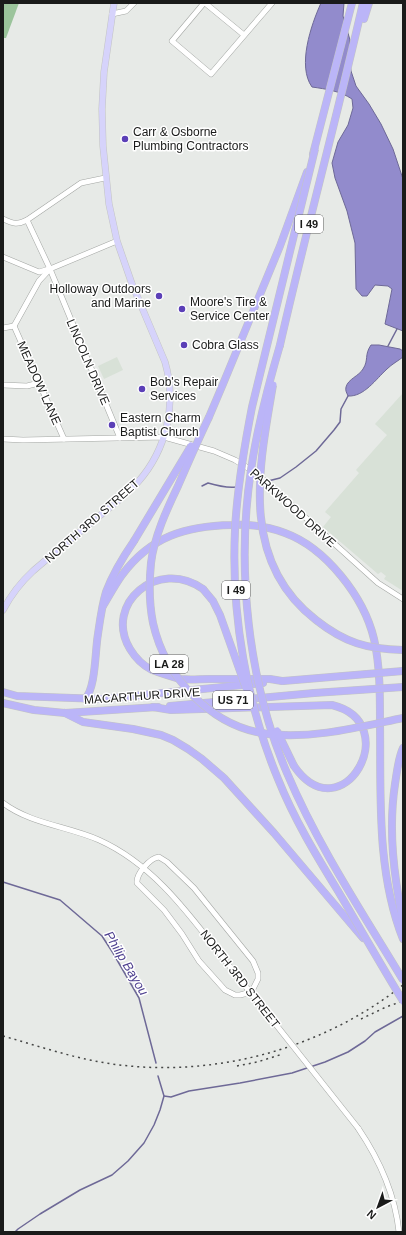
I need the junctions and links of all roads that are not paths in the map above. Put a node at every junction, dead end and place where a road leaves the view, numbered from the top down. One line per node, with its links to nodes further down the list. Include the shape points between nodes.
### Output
1 (114, 3): 8 (main road, NORTH 3RD STREET)
2 (134, 3): 8 (street, via 126,11)
3 (205, 3): 9 (street); 9 (street, via 172,41 211,74)
4 (272, 3): 9 (street)
5 (352, 3): 11 (highway, I 49)
6 (363, 3): 10 (highway, I 49)
7 (369, 3): 10 (highway)
8 (112, 14): 12 (main road, NORTH 3RD STREET, via 102,108)
9 (244, 35)
10 (349, 66): 20 (highway, I 49)
11 (315, 149): 23 (highway, bridge, via 280,246); 39 (highway, I 49, bridge, via 252,408 239,486 234,544 236,607)
12 (105, 178): 14 (street, via 81,183); 15 (main road, NORTH 3RD STREET)
13 (3, 220): 14 (street, via 18,224)
14 (27, 220): 17 (street, LINCOLN DRIVE)
15 (117, 241): 17 (street); 24 (main road, NORTH 3RD STREET, via 168,372 170,405)
16 (3, 257): 17 (street, via 39,272)
17 (50, 269): 18 (street, via 39,281); 25 (street, LINCOLN DRIVE)
18 (14, 326): 19 (street); 21 (street, MEADOW LANE)
19 (3, 328)
20 (280, 345): 31 (highway, bridge, via 260,473 261,520 265,546 282,584 299,606 320,623 345,639 360,644 373,648); 37 (highway, I 49, bridge, via 258,431 250,472 246,514 246,592)
21 (39, 383): 22 (street, via 27,386); 27 (street, MEADOW LANE)
22 (3, 385)
23 (209, 417): 29 (highway, bridge, via 114,573); 42 (highway, LA 28, bridge, via 166,512 151,562 149,593 153,624 173,671 192,695 213,712 229,722 267,734 321,734)
24 (164, 437): 25 (street, PARKWOOD DRIVE); 28 (street, PARKWOOD DRIVE, via 214,451 245,465 378,583); 30 (main road, NORTH 3RD STREET, via 138,482 28,576)
25 (120, 438): 27 (street, PARKWOOD DRIVE)
26 (3, 439): 27 (street, PARKWOOD DRIVE)
27 (64, 439)
28 (403, 599)
29 (103, 606): 36 (highway, via 92,682); 47 (highway, via 123,574 142,552 178,533 201,528 238,525 285,533 303,542 337,571 357,598 370,624 376,648 386,868 392,902)
30 (3, 610)
31 (403, 650)
32 (403, 671): 33 (highway, MACARTHUR DRIVE / US 71, bridge)
33 (283, 681): 36 (highway, MACARTHUR DRIVE / US 71); 39 (highway, bridge, via 270,679 181,678 142,664 126,642 123,628 127,607 134,596 146,585 160,579 184,579 203,588 218,611 242,677)
34 (403, 687): 40 (highway, MACARTHUR DRIVE / US 71, bridge)
35 (3, 691): 36 (highway, MACARTHUR DRIVE / US 71, via 17,696)
36 (85, 699)
37 (262, 699): 40 (highway, bridge, via 294,766 302,776 326,788 344,784 359,774 370,750 370,734 365,724 343,707 332,705 171,710); 49 (highway, I 49, bridge, via 287,774 314,829)
38 (3, 703): 41 (highway, MACARTHUR DRIVE / US 71)
39 (253, 706): 48 (highway, I 49, bridge, via 261,735 292,810)
40 (153, 707): 41 (highway, MACARTHUR DRIVE / US 71)
41 (65, 713): 48 (highway, bridge, via 83,722 148,732 173,740 202,759 224,778 274,833)
42 (403, 718)
43 (403, 748): 46 (highway, via 398,765 391,825 395,878)
44 (3, 803): 45 (street, NORTH 3RD STREET, via 28,817 98,840)
45 (144, 868): 45 (street, via 136,879 137,883 164,910 199,961 220,985 235,995 253,989 258,979 257,967 194,888 162,858 152,859); 51 (street, NORTH 3RD STREET, bridge, via 177,900 358,1128 374,1152 387,1183)
46 (403, 922)
47 (403, 939)
48 (372, 948): 50 (highway, I 49, bridge)
49 (403, 980)
50 (403, 1001)
51 (398, 1232)

